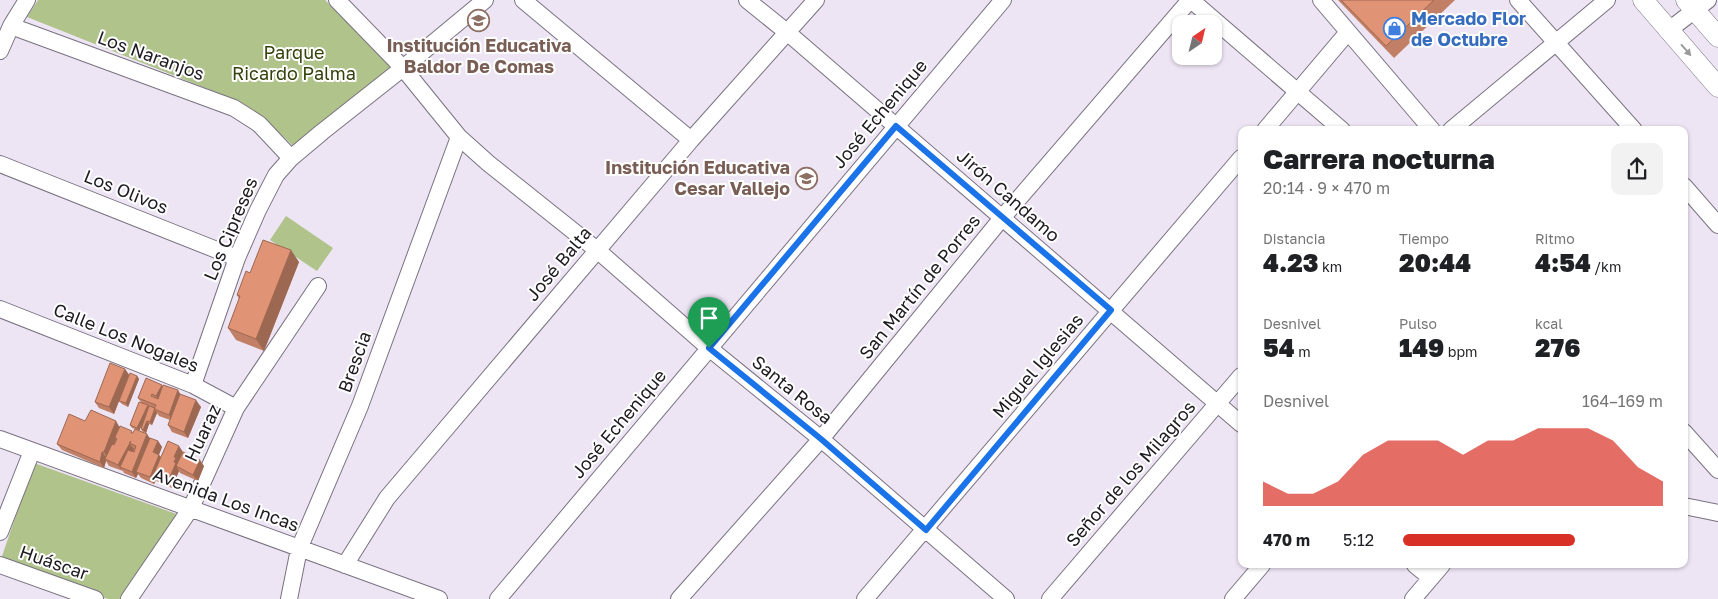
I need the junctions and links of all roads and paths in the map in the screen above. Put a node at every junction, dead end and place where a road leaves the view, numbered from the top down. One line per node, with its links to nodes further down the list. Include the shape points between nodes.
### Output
1 (28, 0): 14 (street)
2 (337, 0): 21 (street, Santa Rosa)
3 (485, 0): 21 (street, Los Cipreses)
4 (523, 0): 31 (street)
5 (747, 0): 17 (street, Jirón Candamo)
6 (816, 0): 17 (street, José Balta)
7 (1003, 0): 24 (street, José Echenique)
8 (1190, 0): 23 (street); 36 (street, San Martín de Porres)
9 (1321, 0): 16 (street)
10 (1518, 0): 19 (street)
11 (1607, 0): 19 (street)
12 (1642, 0): 15 (street)
13 (1697, 3): 15 (street); 18 (street)
14 (11, 26): 20 (street); 32 (street, Los Naranjos, via 234,108 259,124)
15 (1669, 30): 22 (street, one-way to 22)
16 (1348, 32): 23 (street); 27 (street)
17 (788, 33): 24 (street, Jirón Candamo); 31 (street, José Balta)
18 (1718, 37)
19 (1555, 43): 28 (street); 29 (street)
20 (0, 51)
21 (404, 68): 30 (street, Santa Rosa); 32 (street, Los Cipreses)
22 (1718, 87)
23 (1297, 92): 25 (street); 26 (street)
24 (896, 126): 36 (street, Jirón Candamo); 43 (street, José Echenique)
25 (1268, 126)
26 (1337, 126)
27 (1429, 126)
28 (1456, 126)
29 (1630, 126)
30 (459, 137): 38 (street, Santa Rosa); 59 (street, Brescia, via 360,406)
31 (691, 140): 38 (street, José Balta)
32 (291, 158): 39 (street, Los Cipreses, via 276,175)
33 (1238, 162): 42 (street, Miguel Iglesias)
34 (0, 164): 39 (street, Los Olivos)
35 (1688, 191): 37 (street)
36 (1002, 218): 42 (street, Jirón Candamo); 51 (street, San Martín de Porres)
37 (1718, 225)
38 (597, 250): 43 (street, Santa Rosa); 61 (street, José Balta, via 387,498)
39 (237, 258): 45 (street, Los Cipreses)
40 (318, 286): 47 (street, Huaraz)
41 (0, 309): 45 (street, Calle Los Nogales)
42 (1111, 310): 46 (street, Jirón Candamo); 57 (street, Miguel Iglesias)
43 (709, 348): 51 (street, Santa Rosa); 70 (street, José Echenique)
44 (1238, 380): 46 (street, Señor de los Milagros)
45 (193, 385): 47 (street, Calle Los Nogales)
46 (1218, 404): 48 (street, Jirón Candamo); 74 (street, Señor de los Milagros)
47 (236, 408): 55 (street, Huaraz)
48 (1238, 421)
49 (1688, 436): 53 (street)
50 (0, 439): 52 (street, Avenida Los Incas)
51 (821, 439): 57 (street, Santa Rosa); 71 (street, San Martín de Porres)
52 (32, 450): 55 (street, Avenida Los Incas); 58 (street)
53 (1718, 470)
54 (1688, 507): 56 (street)
55 (191, 508): 59 (street, Avenida Los Incas); 67 (street, Huaraz)
56 (1718, 512)
57 (926, 530): 72 (street, Miguel Iglesias); 73 (street, Santa Rosa)
58 (0, 532)
59 (299, 549): 61 (street, Avenida Los Incas); 68 (street, Brescia)
60 (0, 565): 66 (street, Huáscar)
61 (345, 565): 69 (street, Avenida Los Incas)
62 (1259, 568): 75 (street)
63 (1419, 568): 65 (street)
64 (1439, 568): 65 (street)
65 (1431, 578): 76 (street)
66 (95, 599)
67 (129, 599)
68 (289, 599)
69 (439, 599)
70 (498, 599)
71 (679, 599)
72 (865, 599)
73 (1006, 599)
74 (1050, 599)
75 (1233, 599)
76 (1413, 599)

